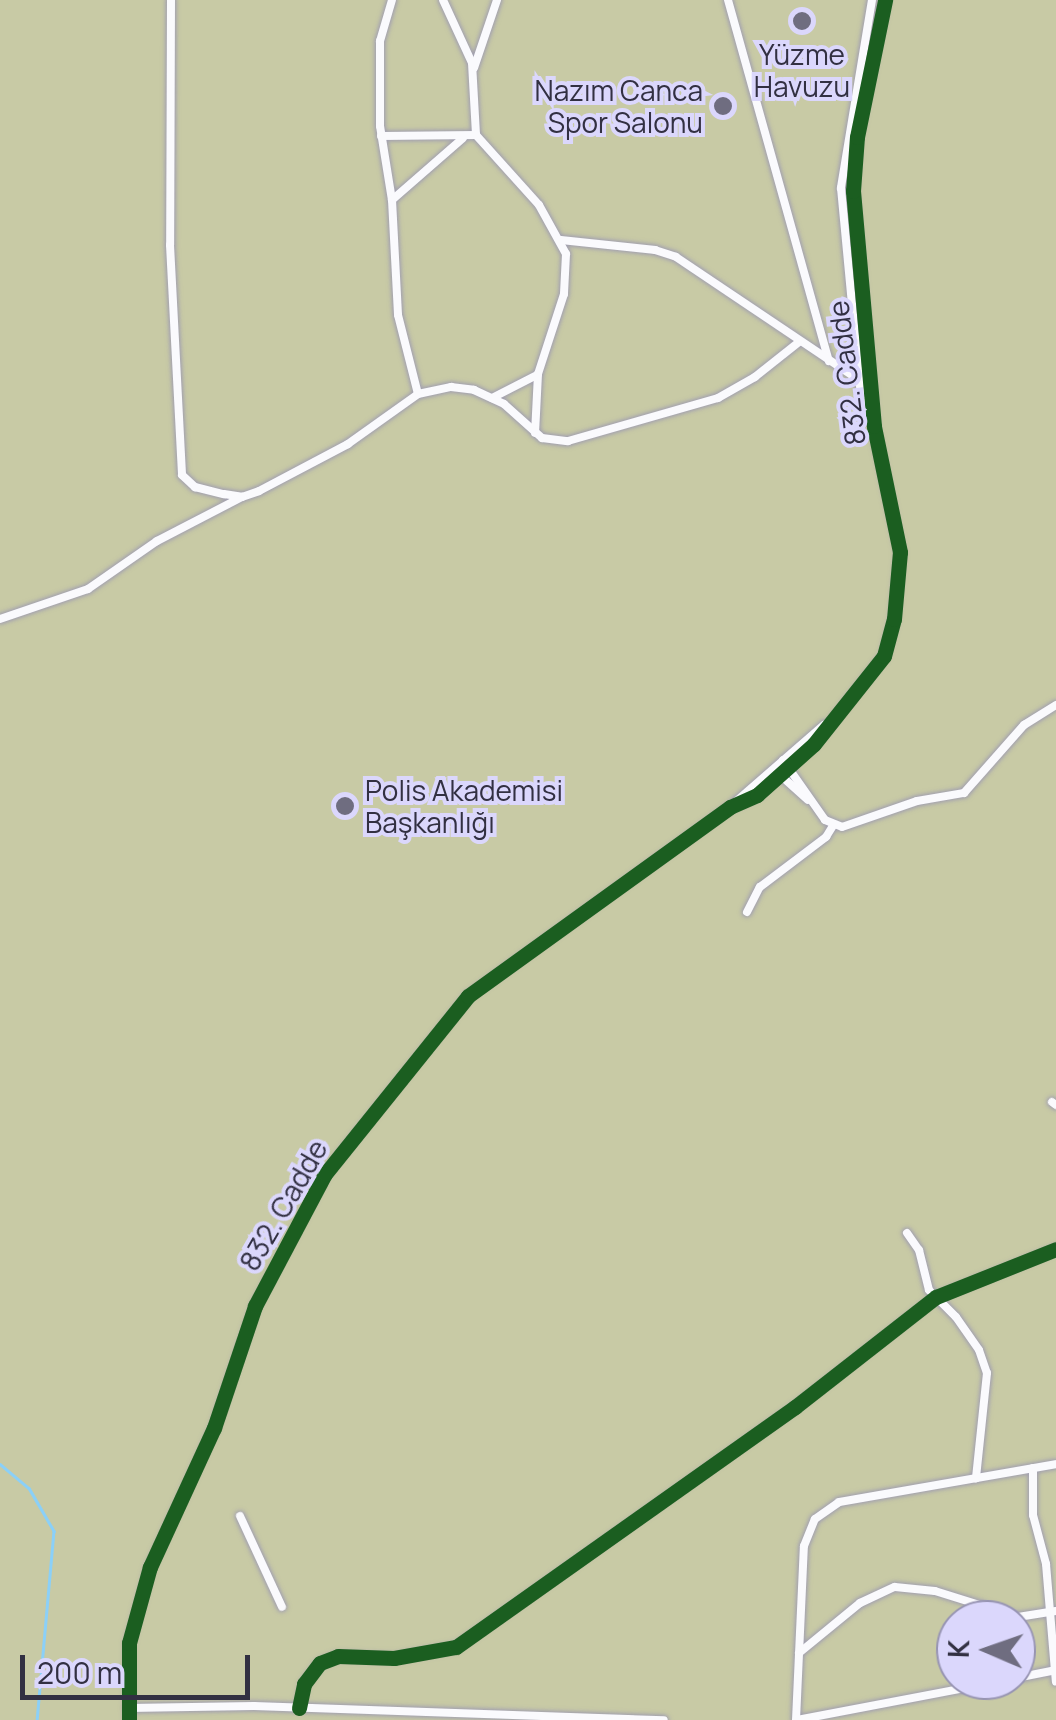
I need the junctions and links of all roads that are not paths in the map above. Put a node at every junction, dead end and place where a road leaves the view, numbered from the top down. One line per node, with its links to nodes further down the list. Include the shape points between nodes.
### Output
1 (170, 0): 24 (street, via 178,456 187,482)
2 (392, 0): 12 (street, via 380,40)
3 (443, 0): 10 (street)
4 (497, 0): 10 (street)
5 (728, 0): 17 (street)
6 (872, 0): 8 (street, 832. Cadde)
7 (884, 0): 9 (street, 832. Cadde)
8 (864, 41): 9 (street); 19 (street, 832. Cadde, via 841,188)
9 (876, 43): 22 (street, 832. Cadde, via 853,191)
10 (474, 68): 11 (street)
11 (476, 135): 13 (street); 15 (street, via 529,192)
12 (380, 136): 13 (street); 14 (street)
13 (463, 138): 14 (street)
14 (392, 200): 20 (street, via 398,314)
15 (560, 240): 16 (street, via 666,252); 18 (street, via 564,294)
16 (799, 342): 17 (street); 23 (street, via 749,382 712,400 576,440 552,441)
17 (829, 362): 19 (street)
18 (538, 374): 21 (street); 23 (street)
19 (859, 380): 22 (street, 832. Cadde)
20 (418, 394): 21 (street, via 464,388); 24 (street, via 348,444)
21 (492, 398): 23 (street)
22 (874, 426): 27 (street, 832. Cadde, via 898,536 898,590 879,666)
23 (535, 433)
24 (242, 497): 25 (street, via 157,541 76,596)
25 (0, 619)
26 (1056, 705): 29 (street, via 1024,725 964,793)
27 (782, 767): 28 (street); 28 (street); 44 (street, 832. Cadde, via 468,996 325,1174 256,1306 214,1428 150,1567 128,1643)
28 (815, 806): 29 (street)
29 (833, 826): 30 (street, via 760,887)
30 (748, 912)
31 (908, 1233): 33 (street)
32 (1056, 1248): 33 (street)
33 (936, 1297): 36 (street, via 980,1350 987,1373); 45 (street, via 456,1647 394,1658 338,1656 320,1663 304,1684)
34 (1056, 1464): 35 (street)
35 (1033, 1468): 36 (street); 39 (street, via 1033,1515)
36 (976, 1478): 40 (street, via 838,1502 815,1518 804,1546)
37 (240, 1516): 38 (street)
38 (282, 1607)
39 (1053, 1612): 40 (street, via 1018,1617 935,1590 895,1587 860,1602); 41 (street)
40 (799, 1654): 48 (street)
41 (1054, 1671): 42 (street)
42 (1056, 1682)
43 (936, 1693): 48 (street)
44 (128, 1708): 45 (street); 46 (street, 832. Cadde)
45 (299, 1708): 47 (street)
46 (129, 1720)
47 (664, 1720)
48 (797, 1720)

